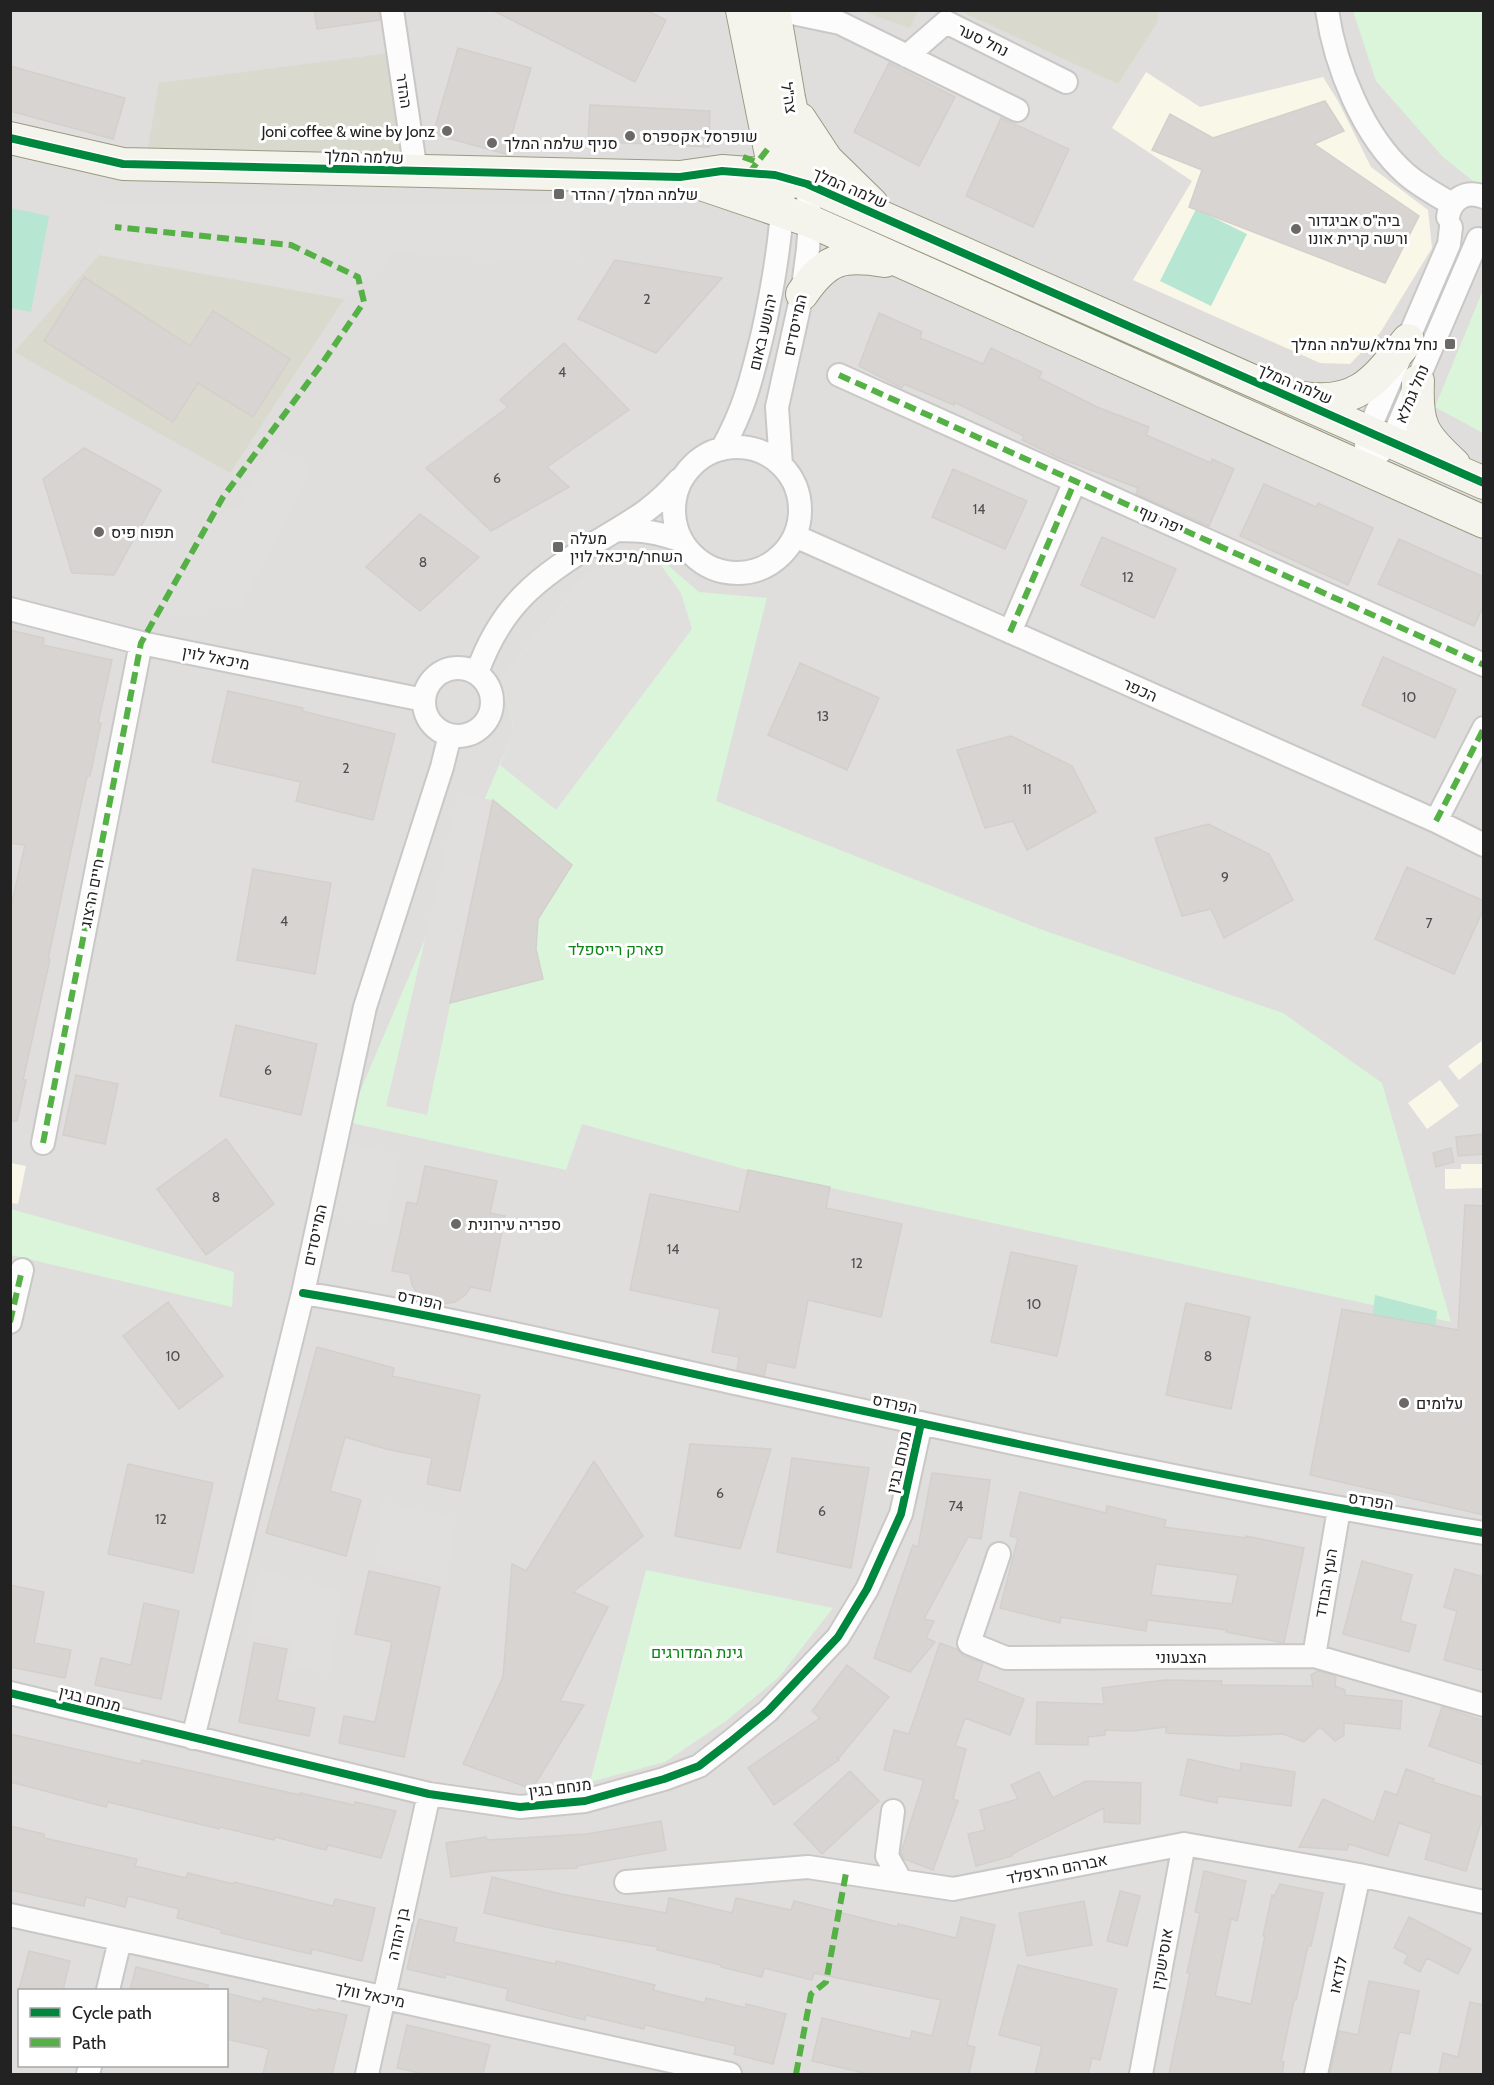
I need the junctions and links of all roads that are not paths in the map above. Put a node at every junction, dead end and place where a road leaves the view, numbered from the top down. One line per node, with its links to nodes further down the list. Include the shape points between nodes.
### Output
1 (392, 10): 12 (street, ההדר)
2 (742, 10): 9 (street, צה"ל)
3 (776, 10): 5 (street, via 840,23); 7 (street, צה"ל)
4 (1327, 10): 17 (street, via 1342,72 1377,140 1407,175)
5 (907, 56): 6 (street, נחל סער, via 946,22); 8 (street)
6 (1066, 82)
7 (789, 99): 15 (street, צה"ל); 19 (street, via 827,160 867,201)
8 (1017, 110)
9 (764, 118): 11 (street, via 743,157); 13 (street, צה"ל)
10 (10, 138): 12 (street, שלמה המלך, via 123,164)
11 (722, 171): 13 (street, שלמה המלך); 14 (street, שלמה המלך)
12 (416, 172): 14 (street, שלמה המלך)
13 (776, 175): 15 (street, שלמה המלך); 18 (street, המייסדים)
14 (680, 177): 18 (street, שלמה המלך)
15 (807, 184): 18 (street, המייסדים); 19 (street, שלמה המלך)
16 (1484, 197): 17 (street, via 1464,195)
17 (1452, 204): 20 (street, נחל גמלא, via 1448,213)
18 (796, 215): 22 (street, שלמה המלך); 23 (street, המייסדים, via 808,249); 29 (street, יהושע באום, via 774,281 750,385)
19 (899, 224): 27 (street, שלמה המלך)
20 (1451, 227): 21 (street, via 1460,237); 24 (street, נחל גמלא, via 1449,244)
21 (1481, 238): 26 (street, נחל גמלא)
22 (912, 265): 23 (street, via 858,258 837,260 822,269); 32 (street, שלמה המלך)
23 (802, 294): 30 (street, המייסדים, via 777,407)
24 (1408, 340): 27 (street, via 1376,379 1347,396 1328,399); 28 (street, נחל גמלא)
25 (839, 375): 34 (street, יפה נוף)
26 (1418, 381): 28 (street, נחל גמלא); 33 (street, via 1420,423 1434,445)
27 (1283, 394): 28 (street, שלמה המלך)
28 (1380, 437): 32 (street, נחל גמלא); 33 (street, שלמה המלך)
29 (722, 449): 30 (street, via 759,451); 31 (street)
30 (781, 465): 37 (street, via 800,498)
31 (690, 467): 36 (street, via 650,510); 38 (street, via 675,495 676,526)
32 (1363, 468): 35 (street, שלמה המלך)
33 (1475, 479)
34 (1075, 481): 40 (street); 42 (street, יפה נוף)
35 (1484, 522)
36 (615, 530): 38 (street, via 643,530); 43 (street, via 578,553 517,601 492,636)
37 (795, 536): 38 (street, via 778,559 766,567 738,574 699,561); 40 (street, הכפר)
38 (682, 541)
39 (10, 609): 41 (street, מיכאל לוין)
40 (1010, 632): 47 (street, הכפר)
41 (141, 643): 44 (street, מיכאל לוין); 49 (street, חיים הרצוג)
42 (1484, 665)
43 (477, 673): 44 (street, via 454,668 443,671 427,688); 46 (street, via 490,690 492,711 480,729 471,734)
44 (424, 700): 46 (street, via 430,722)
45 (1484, 728): 47 (street)
46 (450, 735): 51 (street, המייסדים, via 365,1008)
47 (1436, 821): 48 (street, הכפר)
48 (1484, 845)
49 (43, 1143)
50 (22, 1270): 52 (street)
51 (303, 1293): 53 (street, הפרדס, via 398,1309); 60 (street, המייסדים)
52 (10, 1322)
53 (921, 1423): 54 (street, הפרדס); 61 (street, מנחם בגין, via 901,1514 867,1589 838,1637 768,1711 699,1766 585,1801 520,1807)
54 (1339, 1509): 55 (street, הפרדס); 57 (street, העץ הבודד)
55 (1484, 1533)
56 (999, 1554): 57 (street, הצבעוני, via 969,1643 1006,1658)
57 (1314, 1656): 59 (street, הצבעוני)
58 (10, 1693): 60 (street, מנחם בגין)
59 (1484, 1705)
60 (193, 1738): 61 (street, מנחם בגין)
61 (429, 1794): 71 (street, בן יהודה)
62 (893, 1811): 65 (street, via 888,1856)
63 (1184, 1844): 64 (street, אברהם הרצפלד); 65 (street, אברהם הרצפלד, via 952,1889); 75 (street, אוסישקין)
64 (1359, 1875): 67 (street, אברהם הרצפלד); 76 (street, לנדאו)
65 (901, 1881): 66 (street, אברהם הרצפלד, via 808,1867)
66 (626, 1882)
67 (1484, 1902)
68 (10, 1916): 69 (street, מיכאל וולך)
69 (120, 1940): 70 (street); 71 (street, מיכאל וולך)
70 (108, 1989)
71 (384, 1998): 72 (street, מיכאל וולך); 73 (street, בן יהודה)
72 (647, 2066): 74 (street, מיכאל וולך)
73 (367, 2074)
74 (729, 2074)
75 (1141, 2074)
76 (1316, 2074)

